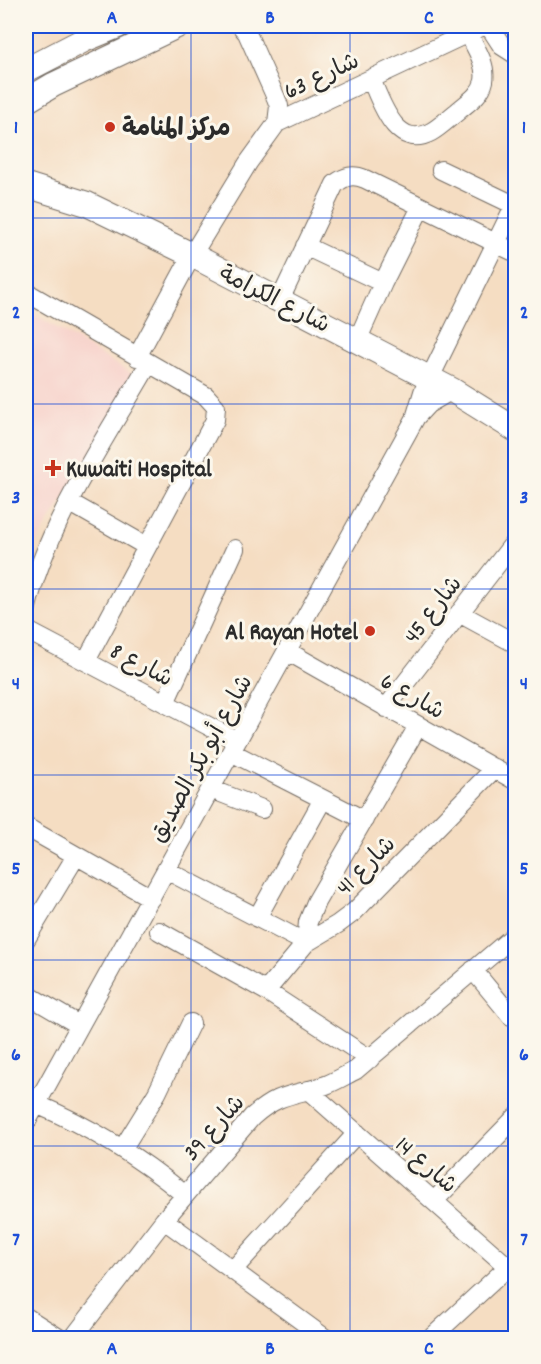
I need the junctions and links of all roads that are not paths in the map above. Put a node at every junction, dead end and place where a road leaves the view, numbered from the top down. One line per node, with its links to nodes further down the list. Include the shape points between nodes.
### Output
1 (118, 26): 7 (main road)
2 (177, 26): 9 (main road)
3 (241, 26): 10 (street, via 276,98)
4 (489, 26): 6 (street, via 502,46)
5 (476, 29): 8 (street, شارع 63); 8 (street, via 483,65 481,88 431,133 411,135 393,125)
6 (516, 55)
7 (31, 64)
8 (371, 79): 10 (street, شارع 63)
9 (26, 101)
10 (277, 123): 20 (street)
11 (441, 170): 15 (street)
12 (26, 185): 14 (main road, شارع الكرامة)
13 (26, 193): 14 (main road)
14 (61, 195): 20 (main road, شارع الكرامة)
15 (515, 204): 17 (street, شارع أبو بكر الصديق)
16 (421, 207): 17 (street); 18 (street, via 365,179 349,176 335,184); 21 (street)
17 (496, 244): 19 (street); 26 (street, شارع أبو بكر الصديق)
18 (305, 246): 21 (street); 23 (street)
19 (516, 253)
20 (192, 255): 23 (main road, شارع الكرامة); 25 (street)
21 (383, 284): 24 (street)
22 (26, 292): 25 (street)
23 (280, 300): 24 (main road, شارع الكرامة)
24 (357, 341): 26 (main road, شارع الكرامة)
25 (143, 360): 30 (street); 32 (street, via 206,396 217,411)
26 (430, 379): 27 (main road, شارع الكرامة); 28 (street, شارع أبو بكر الصديق)
27 (452, 390): 28 (street, شارع أبو بكر الصديق); 29 (main road, شارع الكرامة)
28 (416, 417): 38 (street, شارع أبو بكر الصديق)
29 (516, 430)
30 (69, 502): 32 (street); 34 (street, via 45,551)
31 (516, 540): 35 (street, شارع 45)
32 (146, 546): 39 (street)
33 (235, 549): 40 (street)
34 (26, 611)
35 (459, 613): 37 (street); 41 (street, شارع 45)
36 (26, 630): 39 (street, شارع 8)
37 (516, 644)
38 (286, 651): 41 (street, شارع 6); 43 (street, شارع أبو بكر الصديق)
39 (86, 662): 40 (street, شارع 8)
40 (165, 703): 43 (street, شارع 8)
41 (386, 708): 42 (street, شارع 6)
42 (418, 726): 44 (street, شارع 6); 49 (street)
43 (234, 747): 46 (street, شارع أبو بكر الصديق); 47 (street, شارع 8)
44 (495, 768): 45 (street, شارع 6); 58 (street, شارع 41, via 354,912)
45 (516, 781)
46 (211, 789): 48 (street); 52 (street, شارع أبو بكر الصديق)
47 (323, 799): 49 (street, شارع 8); 54 (street)
48 (262, 809)
49 (364, 819): 58 (street, via 311,912)
50 (26, 827): 51 (street)
51 (76, 856): 53 (street); 57 (street)
52 (166, 870): 53 (street, شارع أبو بكر الصديق); 54 (street)
53 (151, 898): 64 (street, شارع أبو بكر الصديق)
54 (257, 918): 58 (street)
55 (159, 931): 60 (street)
56 (516, 934): 59 (street, شارع 39)
57 (26, 939)
58 (306, 944): 60 (street, شارع 41)
59 (473, 970): 62 (street); 65 (street, شارع 39)
60 (266, 991): 65 (street)
61 (26, 994): 64 (street)
62 (511, 1016)
63 (191, 1023): 71 (street, via 157,1093)
64 (79, 1024): 67 (street, شارع أبو بكر الصديق)
65 (370, 1059): 66 (street, شارع 39, via 340,1078)
66 (308, 1090): 70 (street, شارع 14); 72 (street, شارع 39, via 292,1093 252,1117)
67 (36, 1104): 69 (street, شارع أبو بكر الصديق); 71 (street)
68 (516, 1117): 73 (street)
69 (26, 1122)
70 (357, 1133): 73 (street, شارع 14); 75 (street)
71 (123, 1148): 72 (street)
72 (185, 1195): 74 (street, شارع 39)
73 (434, 1201): 76 (street, شارع 14)
74 (164, 1220): 75 (street); 80 (street, شارع 39)
75 (233, 1270): 81 (street)
76 (512, 1270): 78 (street)
77 (26, 1317): 79 (street)
78 (436, 1337)
79 (59, 1338)
80 (73, 1338)
81 (325, 1338)

